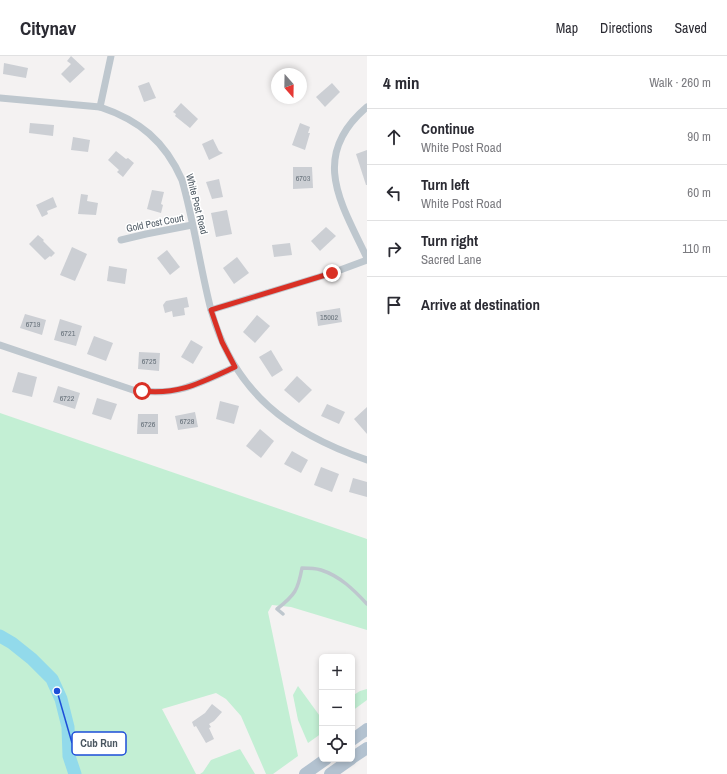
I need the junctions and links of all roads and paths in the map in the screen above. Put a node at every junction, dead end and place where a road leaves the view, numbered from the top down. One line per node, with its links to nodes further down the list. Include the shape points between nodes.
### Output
1 (111, 56): 3 (street)
2 (0, 98): 3 (street, White Post Road)
3 (100, 107): 5 (street, White Post Road, via 138,124 163,148 182,180)
4 (367, 107): 7 (street, via 355,117 344,133 337,150 334,169 337,191)
5 (192, 225): 6 (street, Gold Post Court); 8 (street, White Post Road)
6 (121, 240)
7 (367, 259): 8 (street, via 332,273)
8 (211, 310): 10 (street, White Post Road, via 222,342)
9 (0, 345): 10 (street, via 133,390 147,392 183,389)
10 (235, 367): 11 (street, White Post Road, via 264,402 294,427 314,439)
11 (367, 460)
12 (367, 604): 13 (lane, via 339,579 320,570 302,568 295,593 277,609)
13 (283, 614)
14 (367, 729): 15 (main road)
15 (355, 738)
16 (367, 748): 17 (main road)
17 (355, 757)
18 (322, 762): 20 (main road)
19 (348, 762): 21 (main road)
20 (305, 774)
21 (330, 774)

